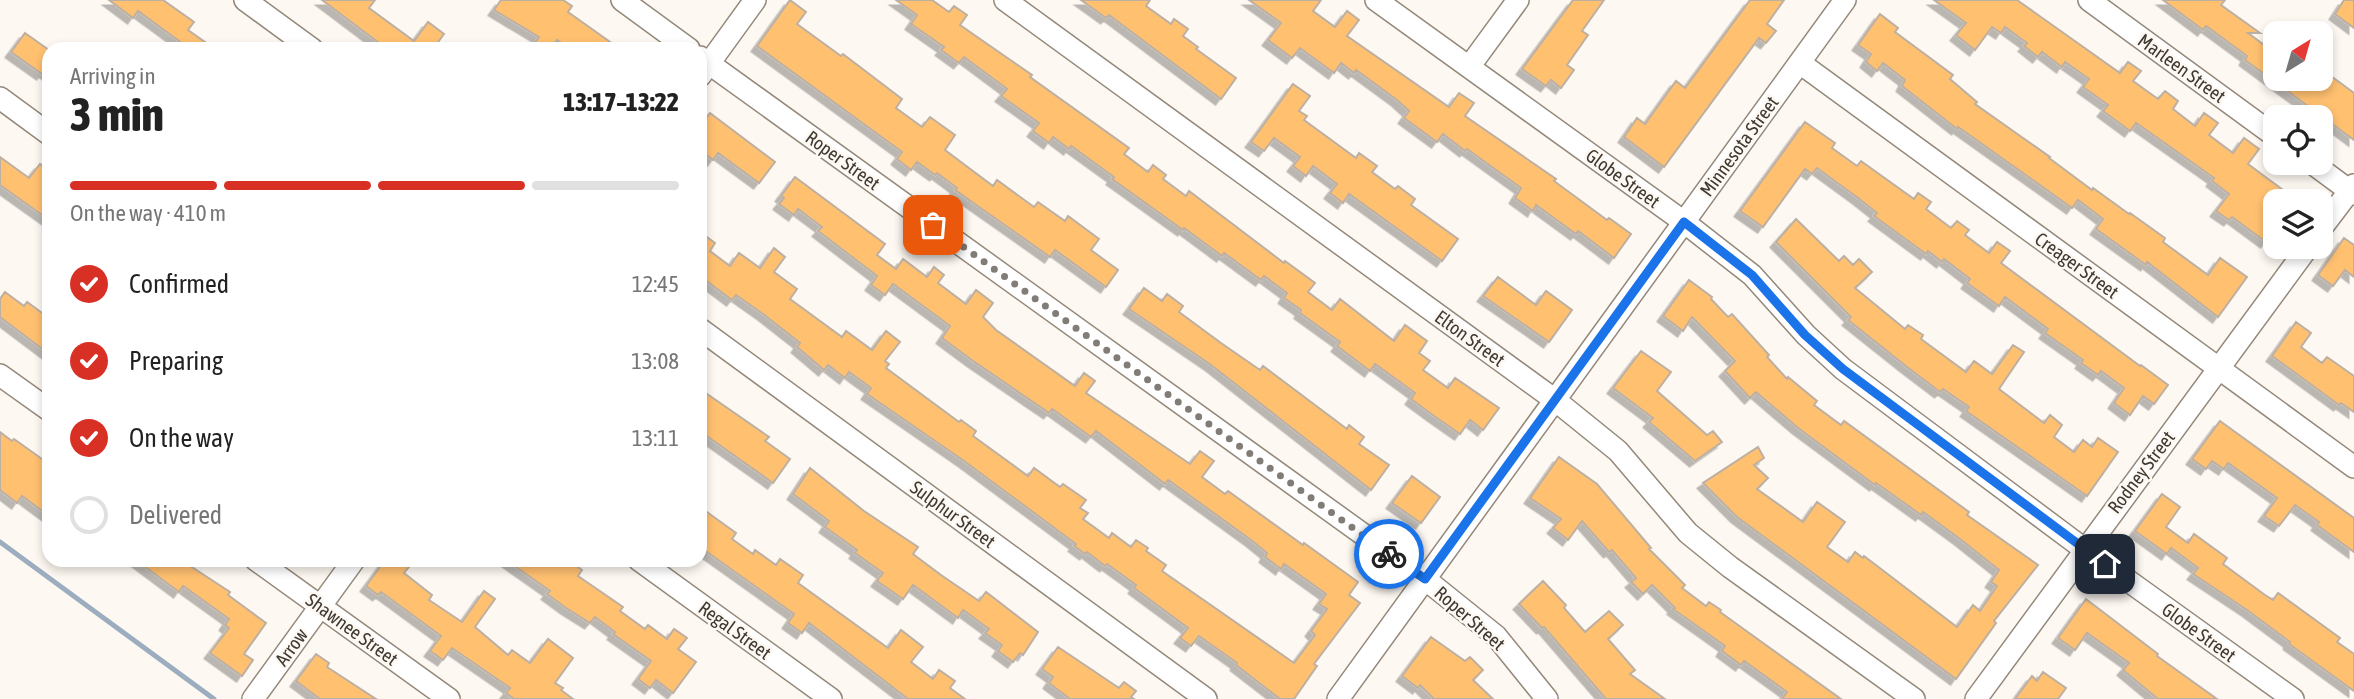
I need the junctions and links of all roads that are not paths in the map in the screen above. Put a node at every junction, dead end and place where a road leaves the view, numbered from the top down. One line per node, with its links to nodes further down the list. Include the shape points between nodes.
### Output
1 (244, 0): 9 (street)
2 (622, 0): 10 (street)
3 (755, 0): 11 (street)
4 (1005, 0): 26 (street, Elton Street)
5 (1376, 0): 13 (street, Globe Street)
6 (1517, 0): 13 (street)
7 (1845, 0): 12 (street, Minnesota Street)
8 (2089, 0): 16 (street, Marleen Street)
9 (303, 42)
10 (679, 42)
11 (707, 60)
12 (1800, 63): 21 (street, Minnesota Street); 24 (street, Creager Street)
13 (1469, 67): 21 (street, Globe Street)
14 (707, 68): 33 (street, Roper Street)
15 (0, 98): 17 (street)
16 (2263, 127)
17 (42, 129)
18 (2330, 175): 19 (street)
19 (2353, 190): 20 (street)
20 (2333, 214)
21 (1684, 222): 26 (street, Minnesota Street); 29 (street, Globe Street, via 1752,275 1805,335 1843,369)
22 (2299, 259): 24 (street, Rodney Street)
23 (707, 335): 38 (street, Sulphur Street)
24 (2218, 369): 28 (street, Creager Street); 29 (street, Rodney Street)
25 (0, 375): 27 (street)
26 (1555, 400): 33 (street, Minnesota Street); 41 (street, Elton Street, via 1618,451 1688,533)
27 (42, 405)
28 (2354, 467)
29 (2084, 549): 42 (street, Rodney Street); 43 (street, Globe Street)
30 (266, 567): 34 (street, Shawnee Street)
31 (349, 567): 34 (street, Arrow)
32 (649, 567): 37 (street, Regal Street)
33 (1425, 579): 39 (street, Minnesota Street); 40 (street, Roper Street, via 1496,636)
34 (321, 606): 35 (street, Arrow); 36 (street, Shawnee Street)
35 (253, 699)
36 (449, 699)
37 (831, 699)
38 (1206, 699)
39 (1338, 699)
40 (1547, 699)
41 (1914, 699)
42 (1976, 699)
43 (2293, 699)

